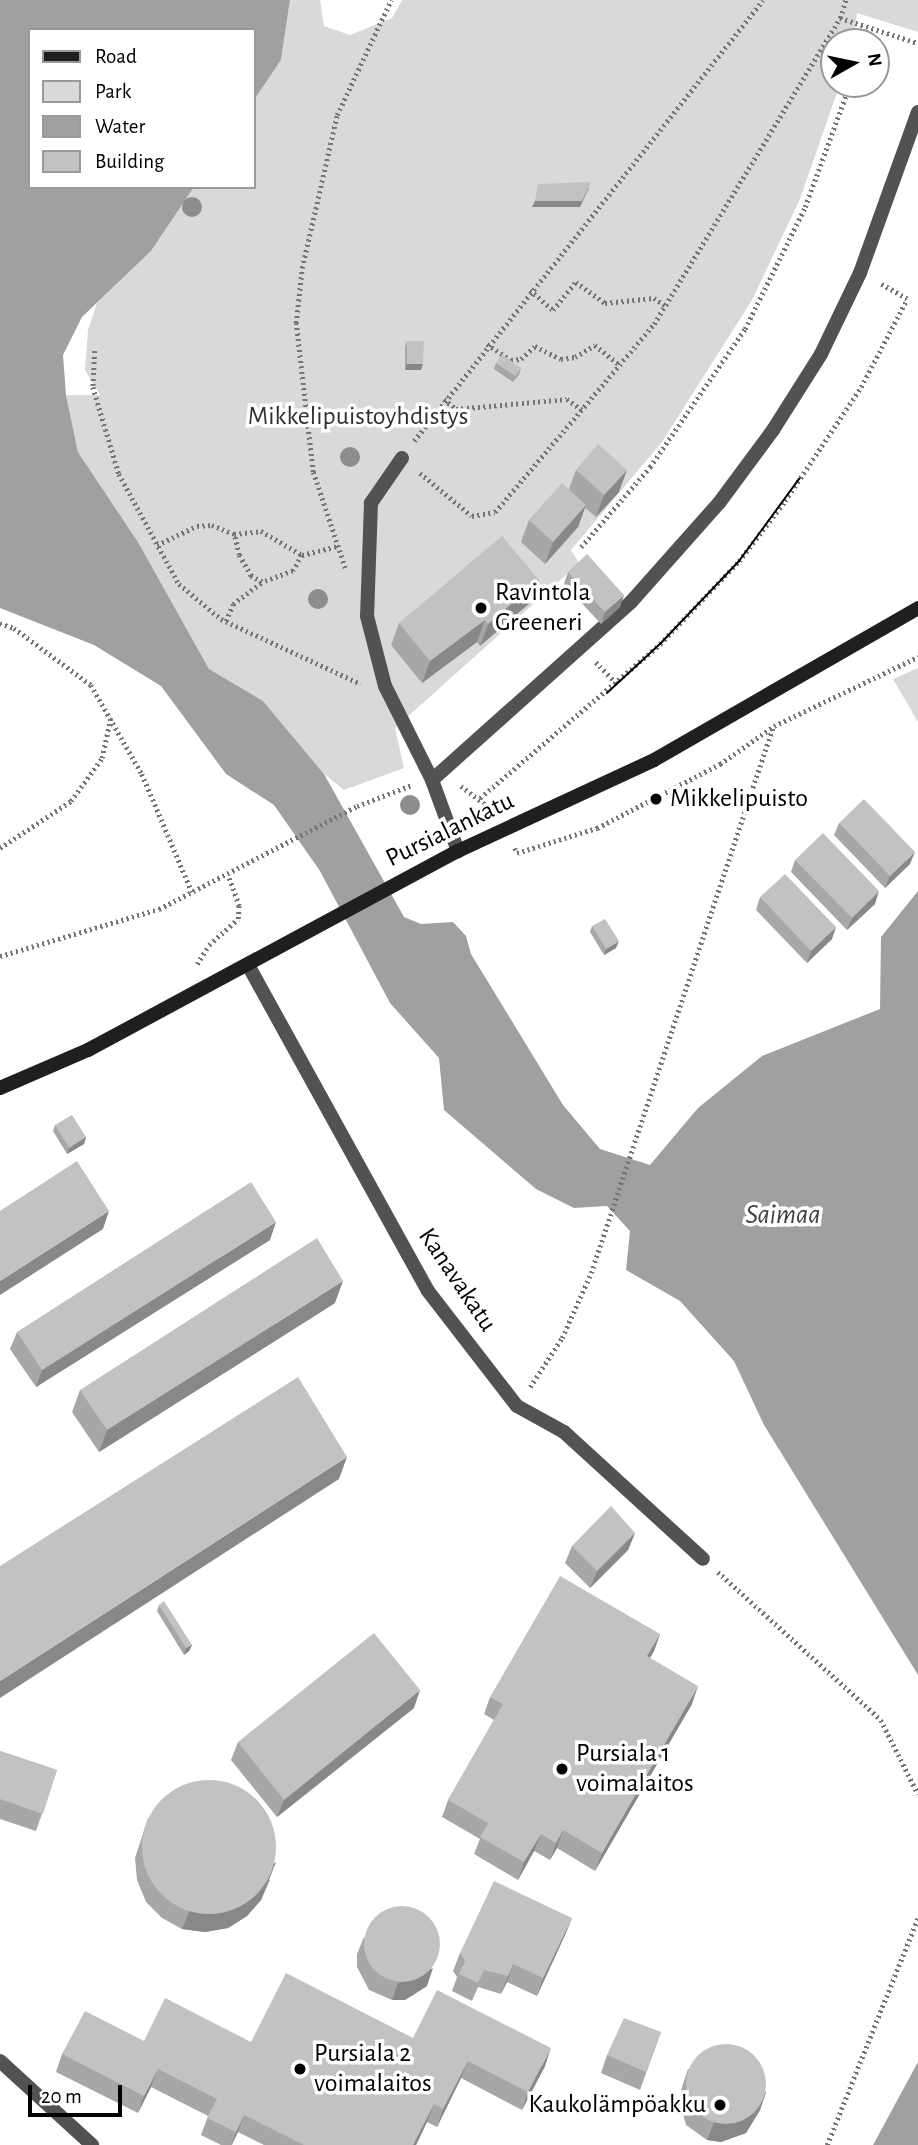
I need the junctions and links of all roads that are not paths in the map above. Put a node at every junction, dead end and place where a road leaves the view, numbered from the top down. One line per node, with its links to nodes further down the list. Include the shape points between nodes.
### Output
1 (918, 112): 4 (street, via 860,273 821,354 773,430 719,503 631,602)
2 (402, 458): 4 (street, via 371,503 367,616 385,686)
3 (918, 608): 5 (street, Pursialankatu, via 654,760)
4 (432, 780): 5 (street)
5 (458, 851): 6 (street, Pursialankatu)
6 (248, 965): 7 (street, Pursialankatu, via 88,1050); 8 (street, Kanavakatu, via 428,1291 517,1406 564,1432)
7 (0, 1088)
8 (703, 1559)
9 (0, 2061): 10 (street)
10 (92, 2145)

